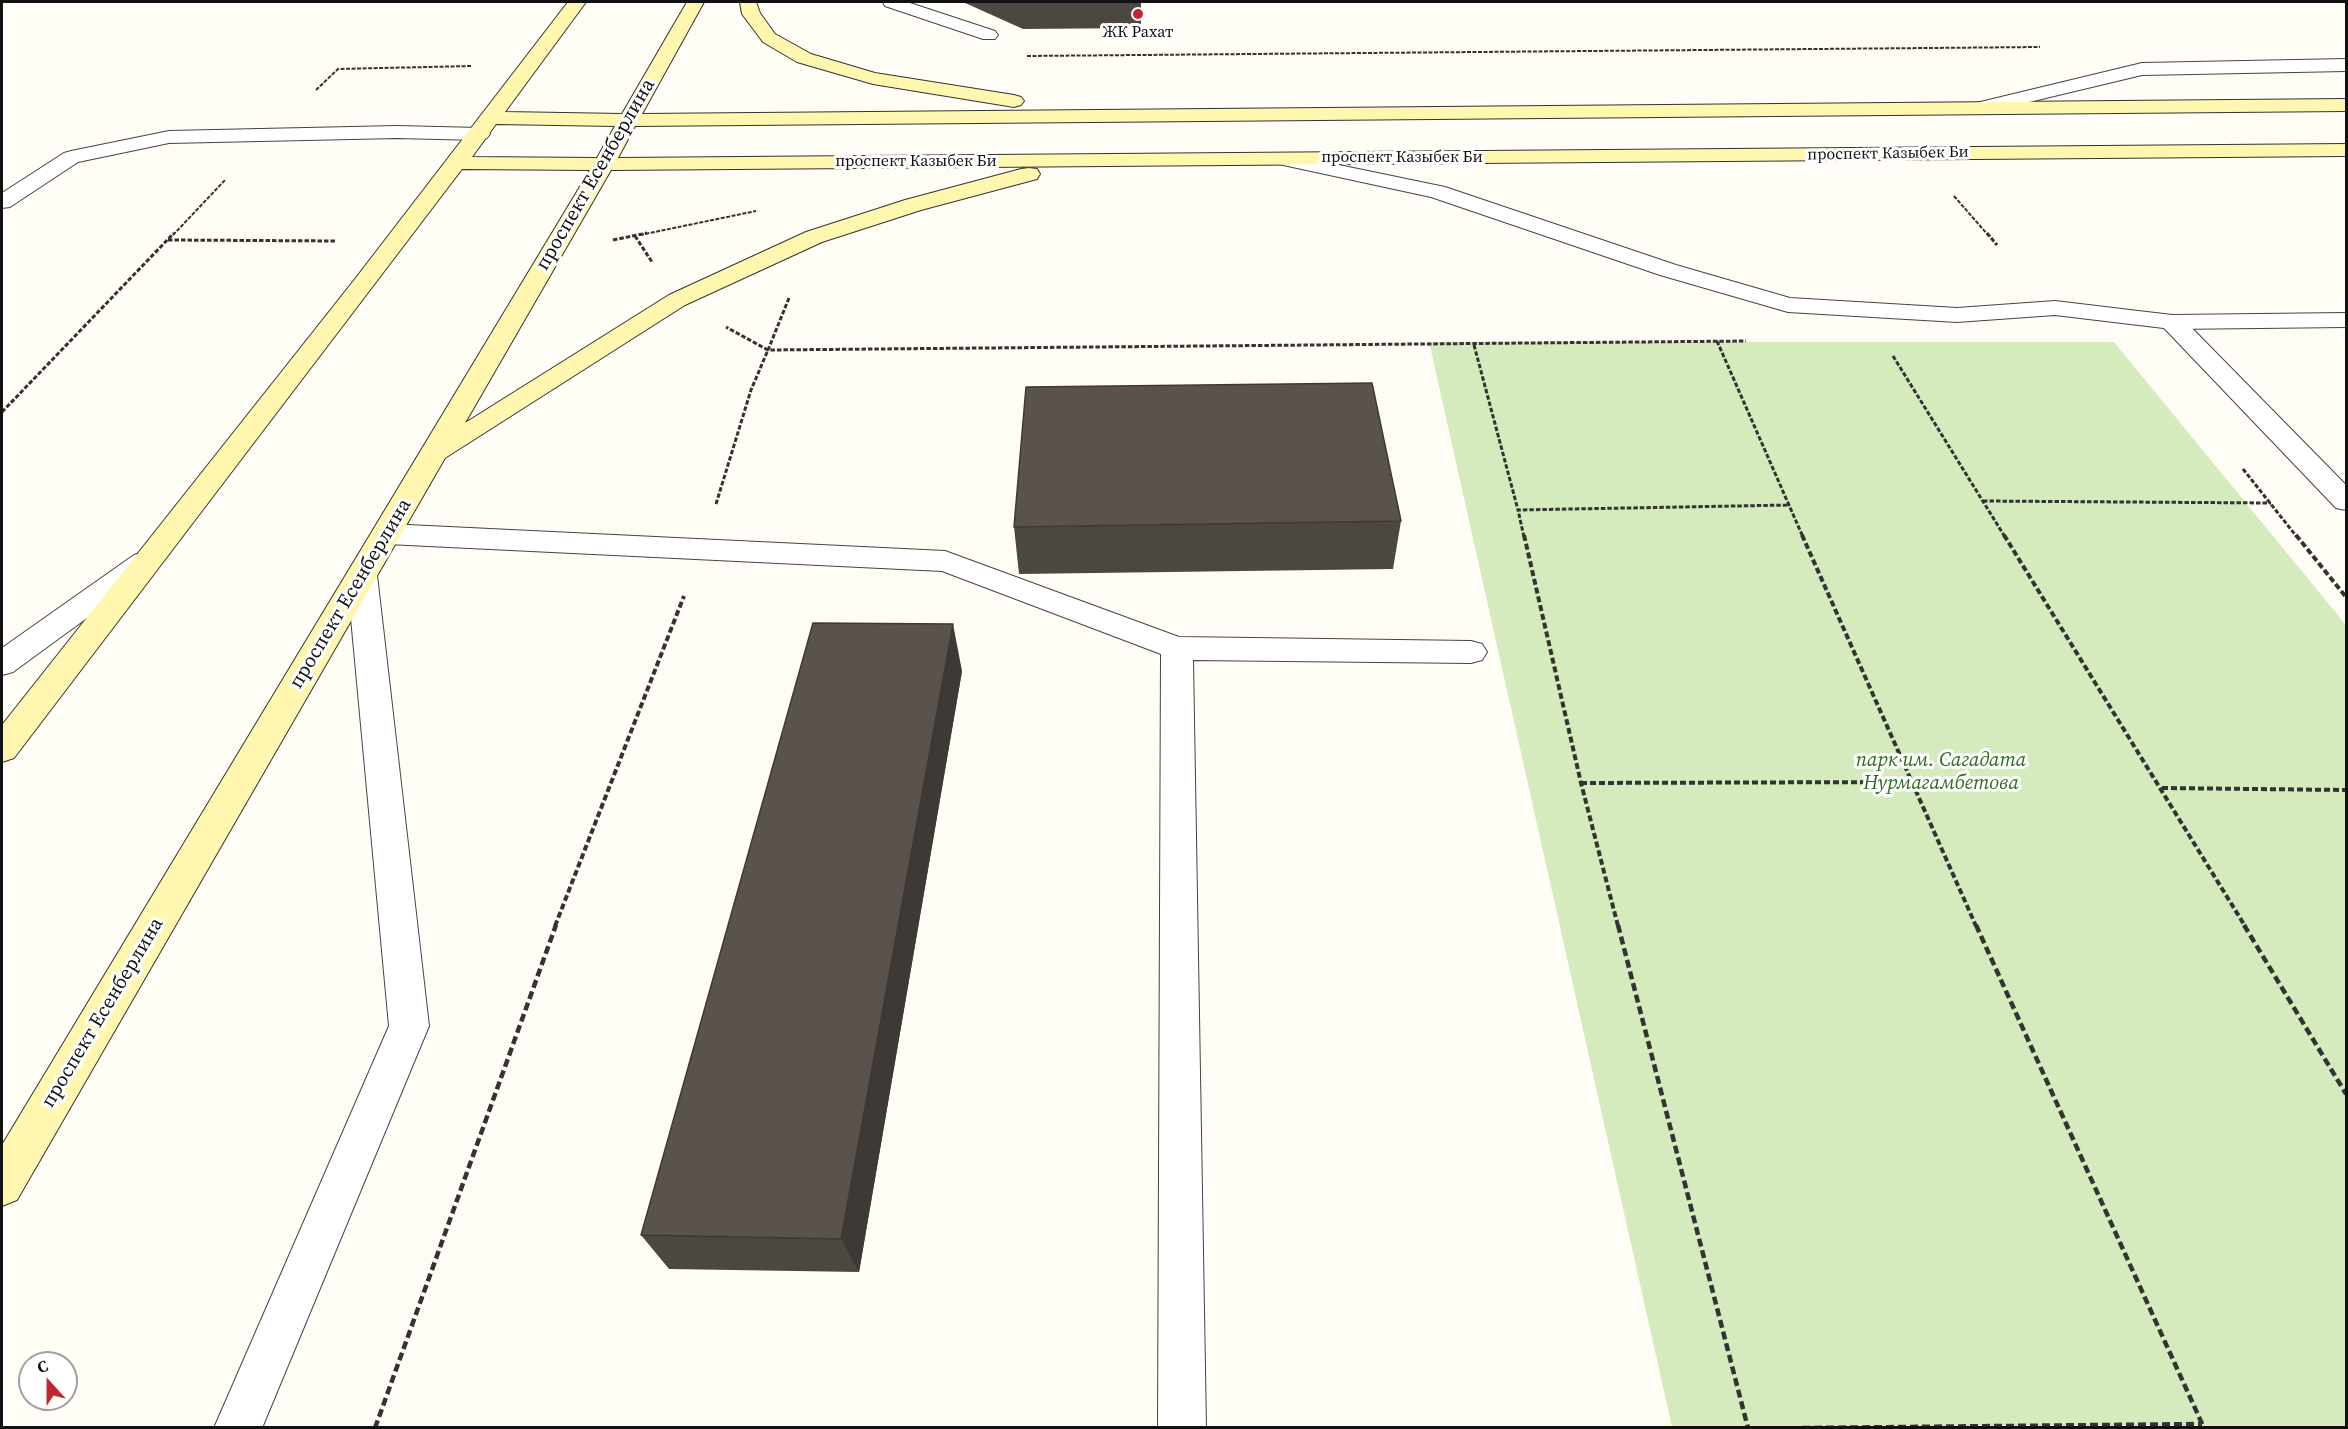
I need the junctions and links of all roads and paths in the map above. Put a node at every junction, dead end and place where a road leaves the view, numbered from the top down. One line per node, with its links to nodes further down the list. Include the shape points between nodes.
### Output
1 (577, 2): 14 (street)
2 (695, 2): 13 (street, проспект Есенберлина)
3 (748, 2): 12 (street, via 751,14 769,38 804,58 873,78 1007,100)
4 (891, 2): 5 (street)
5 (989, 35)
6 (2048, 47): 7 (path)
7 (1020, 56)
8 (2346, 65): 11 (street, via 2142,69)
9 (474, 66): 15 (path, via 338,69)
10 (2346, 105): 11 (street)
11 (1979, 108): 12 (street)
12 (1214, 115): 13 (street)
13 (628, 120): 14 (street); 20 (street, проспект Есенберлина)
14 (486, 126): 15 (street); 19 (street)
15 (268, 135): 21 (street, via 169,137 71,157); 25 (path)
16 (2346, 150): 17 (street, проспект Казыбек Би)
17 (1281, 159): 18 (street, проспект Казыбек Би); 30 (street, via 1437,192 1668,270 1788,305 1957,315 2055,308)
18 (1091, 160): 20 (street, проспект Казыбек Би); 24 (street, via 982,185)
19 (458, 163): 20 (street, проспект Казыбек Би); 26 (street)
20 (604, 164): 27 (street, проспект Есенберлина)
21 (2, 202)
22 (759, 211): 23 (path)
23 (635, 236): 27 (path); 28 (path)
24 (814, 237): 28 (street); 34 (path)
25 (167, 240): 26 (path); 36 (path)
26 (397, 241): 45 (street)
27 (558, 242): 37 (street, проспект Есенберлина)
28 (677, 300): 34 (path); 37 (street)
29 (2346, 320): 30 (street)
30 (2172, 322): 39 (street)
31 (1717, 341): 32 (path); 33 (path); 41 (path)
32 (1753, 341)
33 (1474, 345): 34 (path); 42 (path)
34 (768, 350): 44 (path, via 751,390)
35 (1889, 350): 38 (path)
36 (2, 412)
37 (433, 455): 43 (street, проспект Есенберлина)
38 (1982, 501): 40 (path); 53 (path)
39 (2346, 501)
40 (2271, 503)
41 (1790, 505): 42 (path); 51 (path)
42 (1518, 510): 52 (path)
43 (387, 534): 44 (street); 46 (street, проспект Есенберлина)
44 (702, 550): 47 (street, via 945,561); 59 (path, via 573,877)
45 (144, 562): 49 (street); 50 (street)
46 (362, 575): 56 (street, проспект Есенберлина); 58 (street, via 409,1026)
47 (1177, 648): 48 (street); 60 (street)
48 (1471, 652)
49 (2, 664)
50 (2, 749)
51 (1911, 782): 52 (path); 57 (path)
52 (1581, 783): 61 (path)
53 (2161, 788): 54 (path); 55 (path)
54 (2346, 790)
55 (2346, 1095)
56 (2, 1185)
57 (2203, 1426): 62 (path)
58 (238, 1428)
59 (375, 1428)
60 (1182, 1428)
61 (1748, 1428)
62 (1802, 1428)

